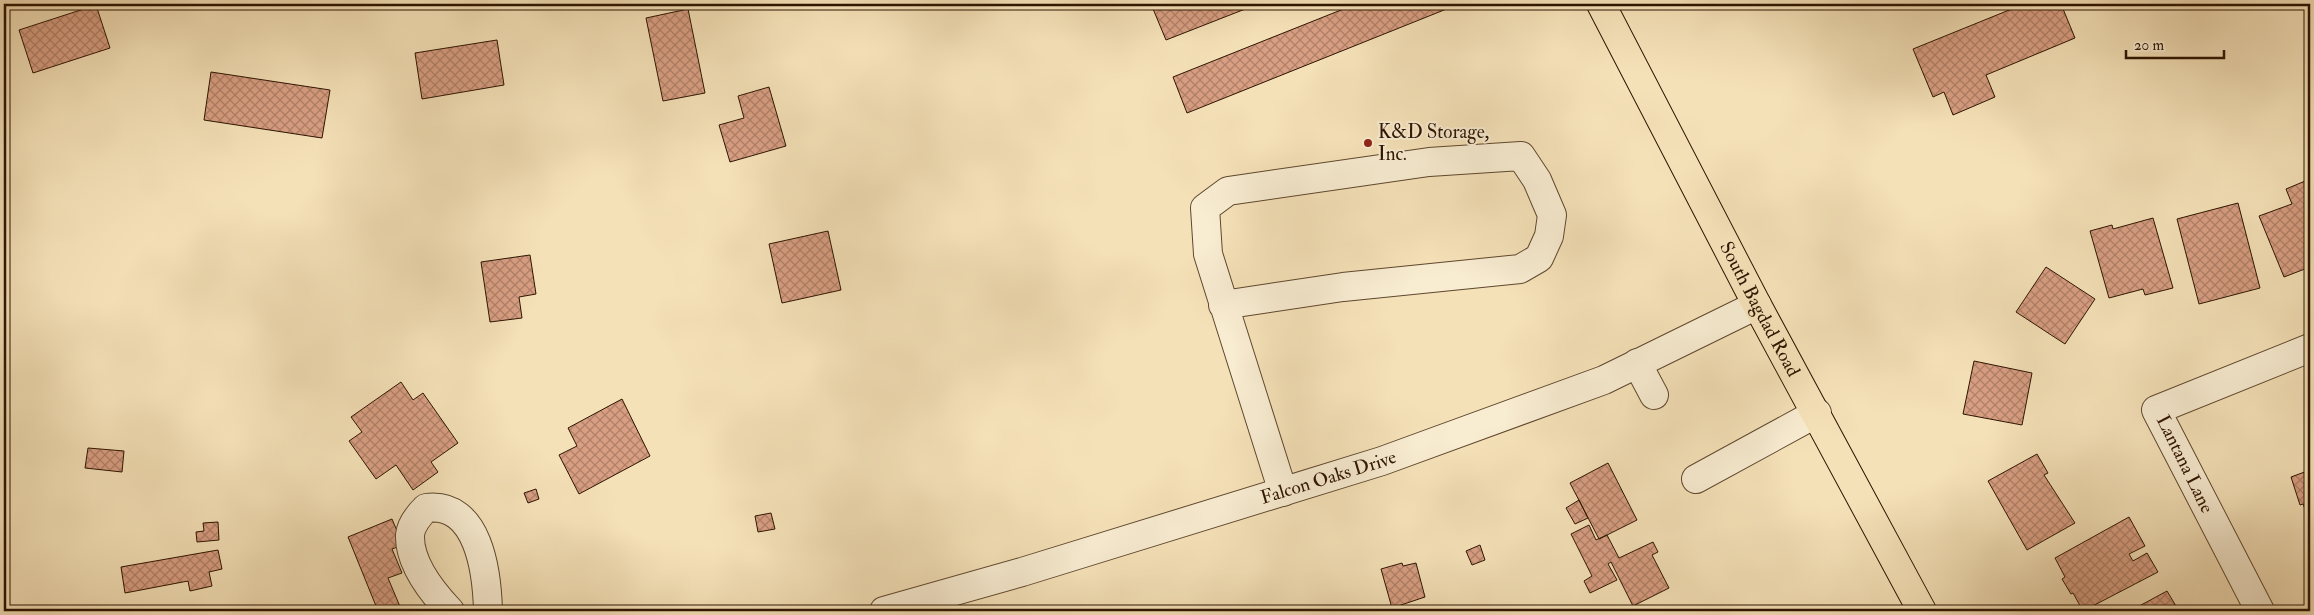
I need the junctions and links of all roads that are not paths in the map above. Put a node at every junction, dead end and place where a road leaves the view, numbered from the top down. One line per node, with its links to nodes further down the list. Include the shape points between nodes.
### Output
1 (1601, 4): 3 (main road, South Bagdad Road)
2 (1223, 304): 2 (street, via 1208,254 1205,208 1228,191 1429,162 1521,156 1537,180 1552,215 1549,236 1539,258 1520,269); 9 (street)
3 (1757, 305): 5 (street, Falcon Oaks Drive); 7 (main road, South Bagdad Road)
4 (2310, 348): 14 (street, Lantana Lane, via 2156,410)
5 (1637, 363): 6 (street); 9 (street, Falcon Oaks Drive, via 1604,380 1390,458)
6 (1654, 395)
7 (1817, 413): 8 (street); 13 (main road, South Bagdad Road)
8 (1696, 479)
9 (1283, 492): 12 (street, Falcon Oaks Drive)
10 (450, 611): 11 (street, via 430,589 413,550 410,534 426,508 439,506 450,510 475,538 483,560)
11 (488, 611)
12 (884, 611)
13 (1922, 611)
14 (2260, 611)

